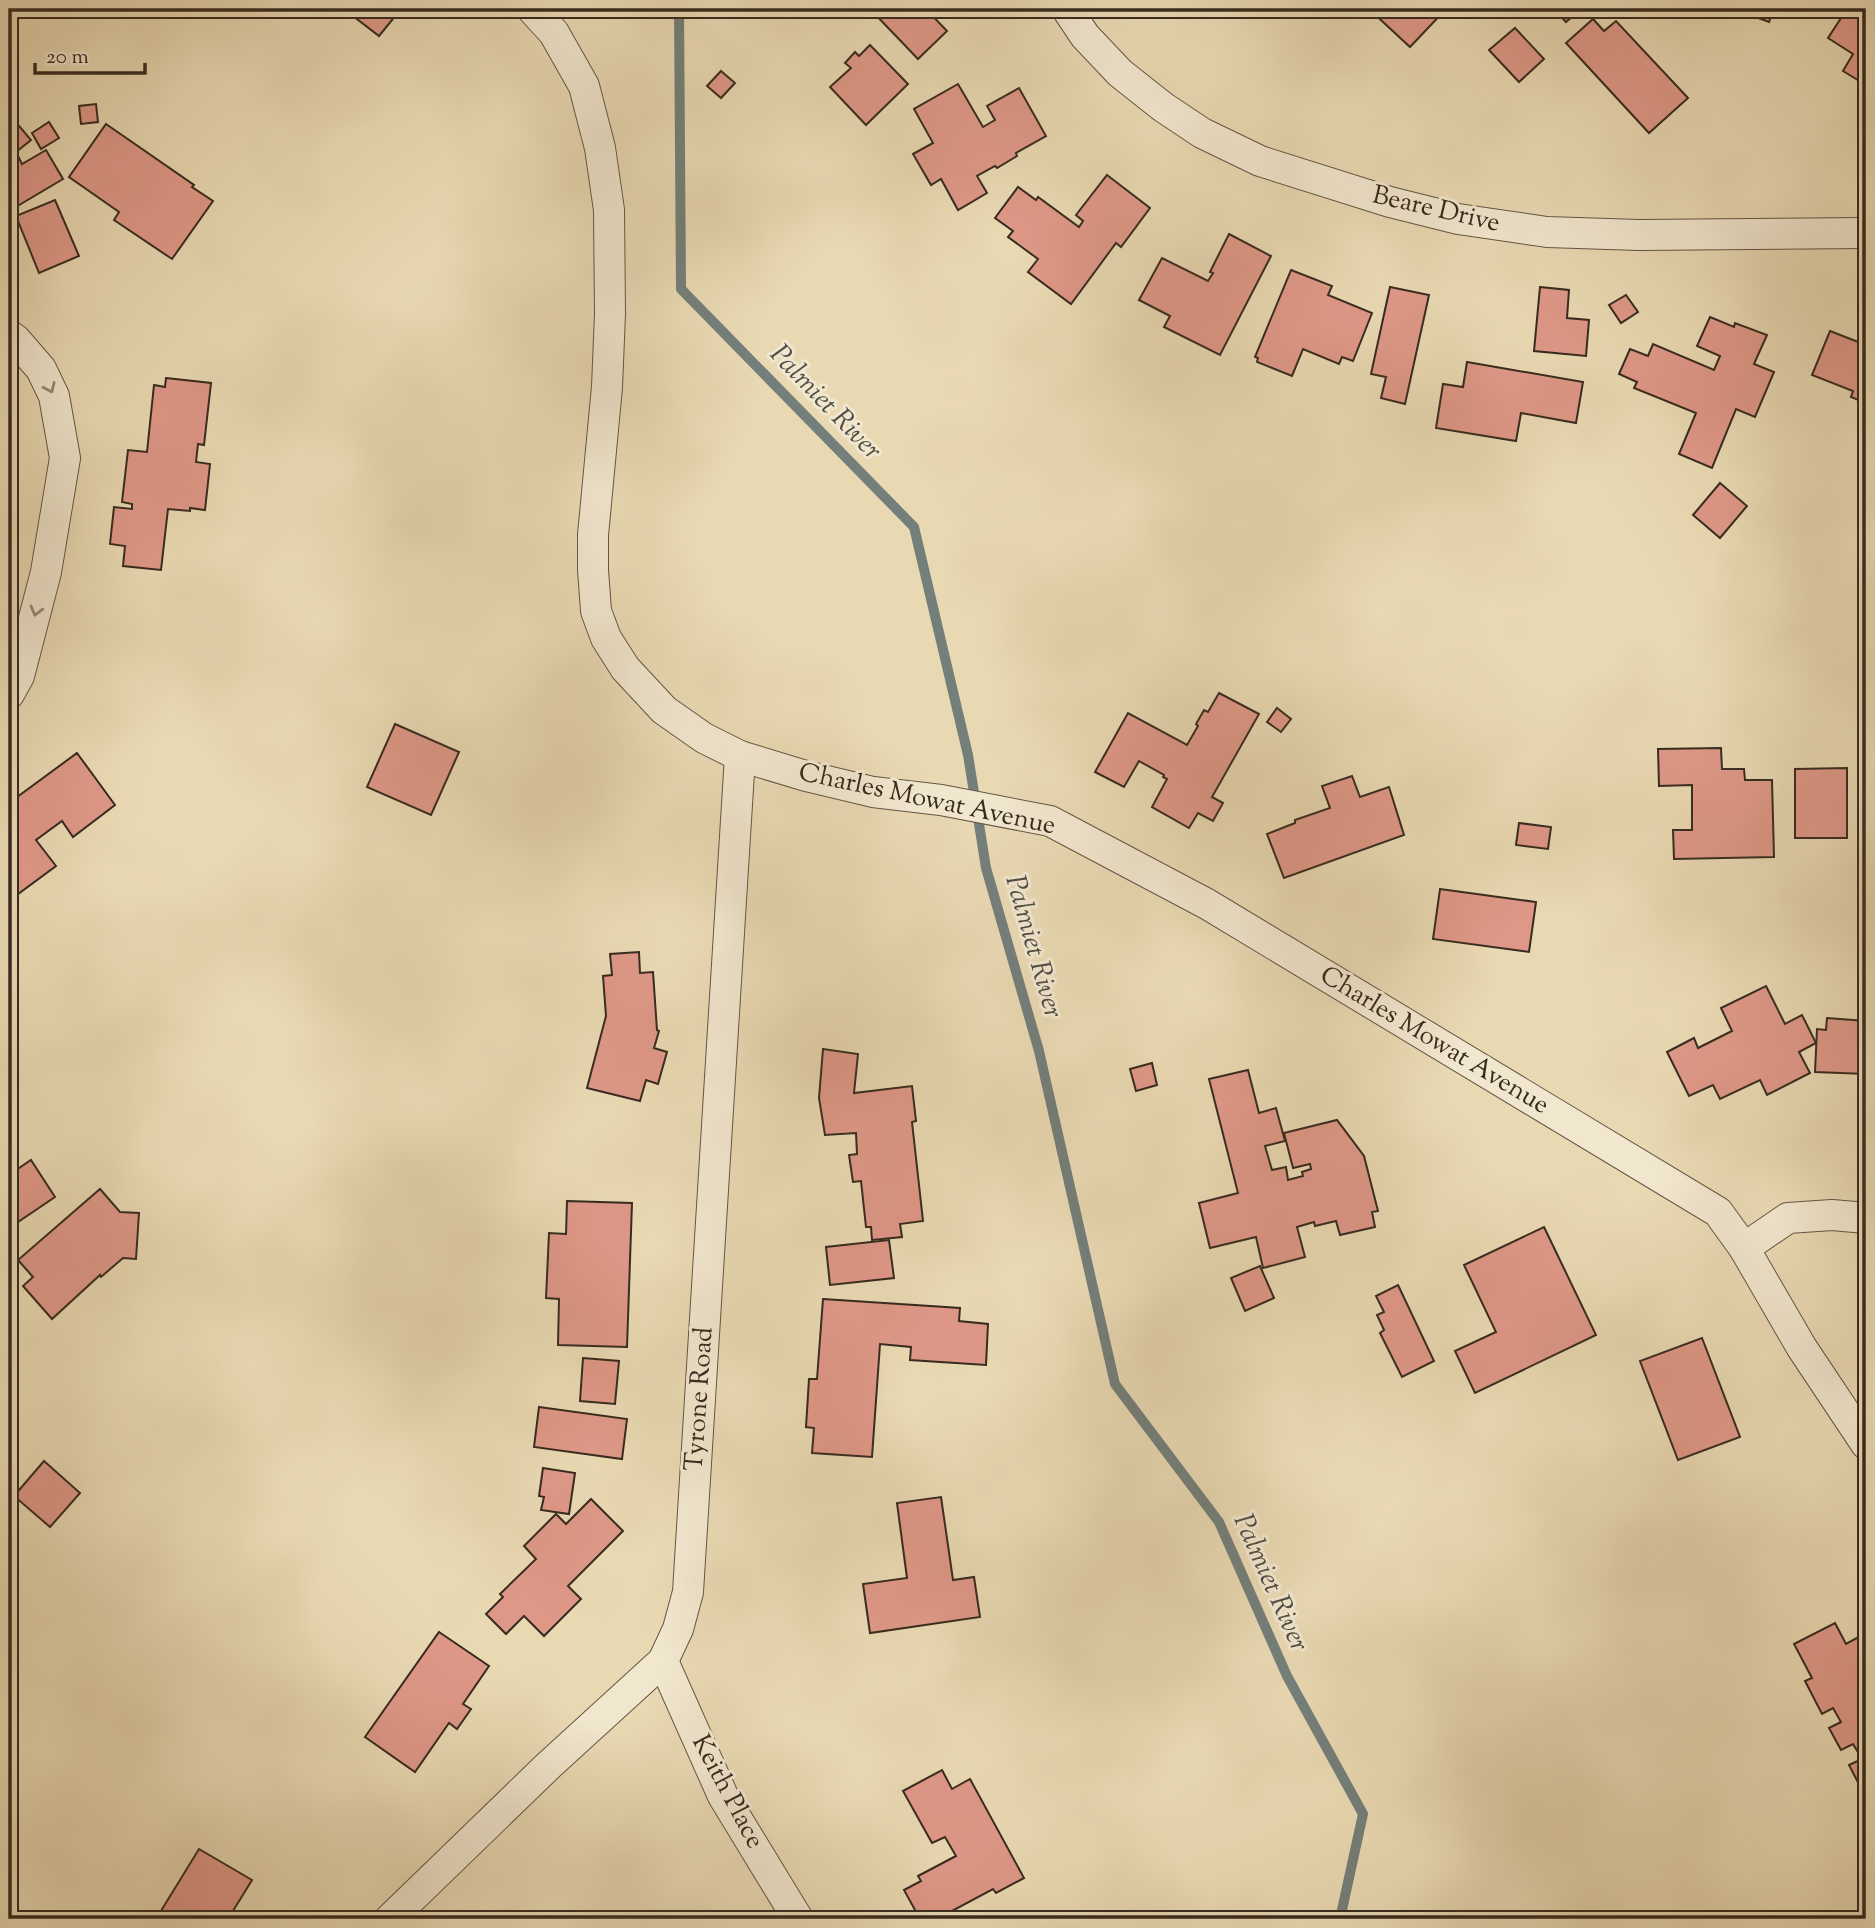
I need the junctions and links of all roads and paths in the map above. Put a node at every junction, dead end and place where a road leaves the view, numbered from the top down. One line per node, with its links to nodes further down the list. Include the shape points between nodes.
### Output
1 (532, 9): 6 (street, Charles Mowat Avenue, via 554,33 584,86 609,210 607,387 593,535 596,611 625,668 664,710)
2 (1067, 9): 3 (street, Beare Drive, via 1120,73 1202,133 1260,162 1390,202 1458,219 1547,232)
3 (1866, 233)
4 (9, 335): 5 (street, one-way to 5, via 41,369 54,396 65,458 46,572 19,676)
5 (9, 694)
6 (740, 756): 8 (street, Charles Mowat Avenue, via 873,792 1050,821 1207,904 1718,1212); 10 (street, Tyrone Road, via 688,1592)
7 (1866, 1218): 8 (street, via 1788,1218)
8 (1744, 1248): 9 (street, Charles Mowat Avenue, via 1802,1348)
9 (1866, 1444)
10 (663, 1661): 11 (street, Tyrone Road); 12 (street, Keith Place, via 723,1796)
11 (390, 1919)
12 (798, 1919)

